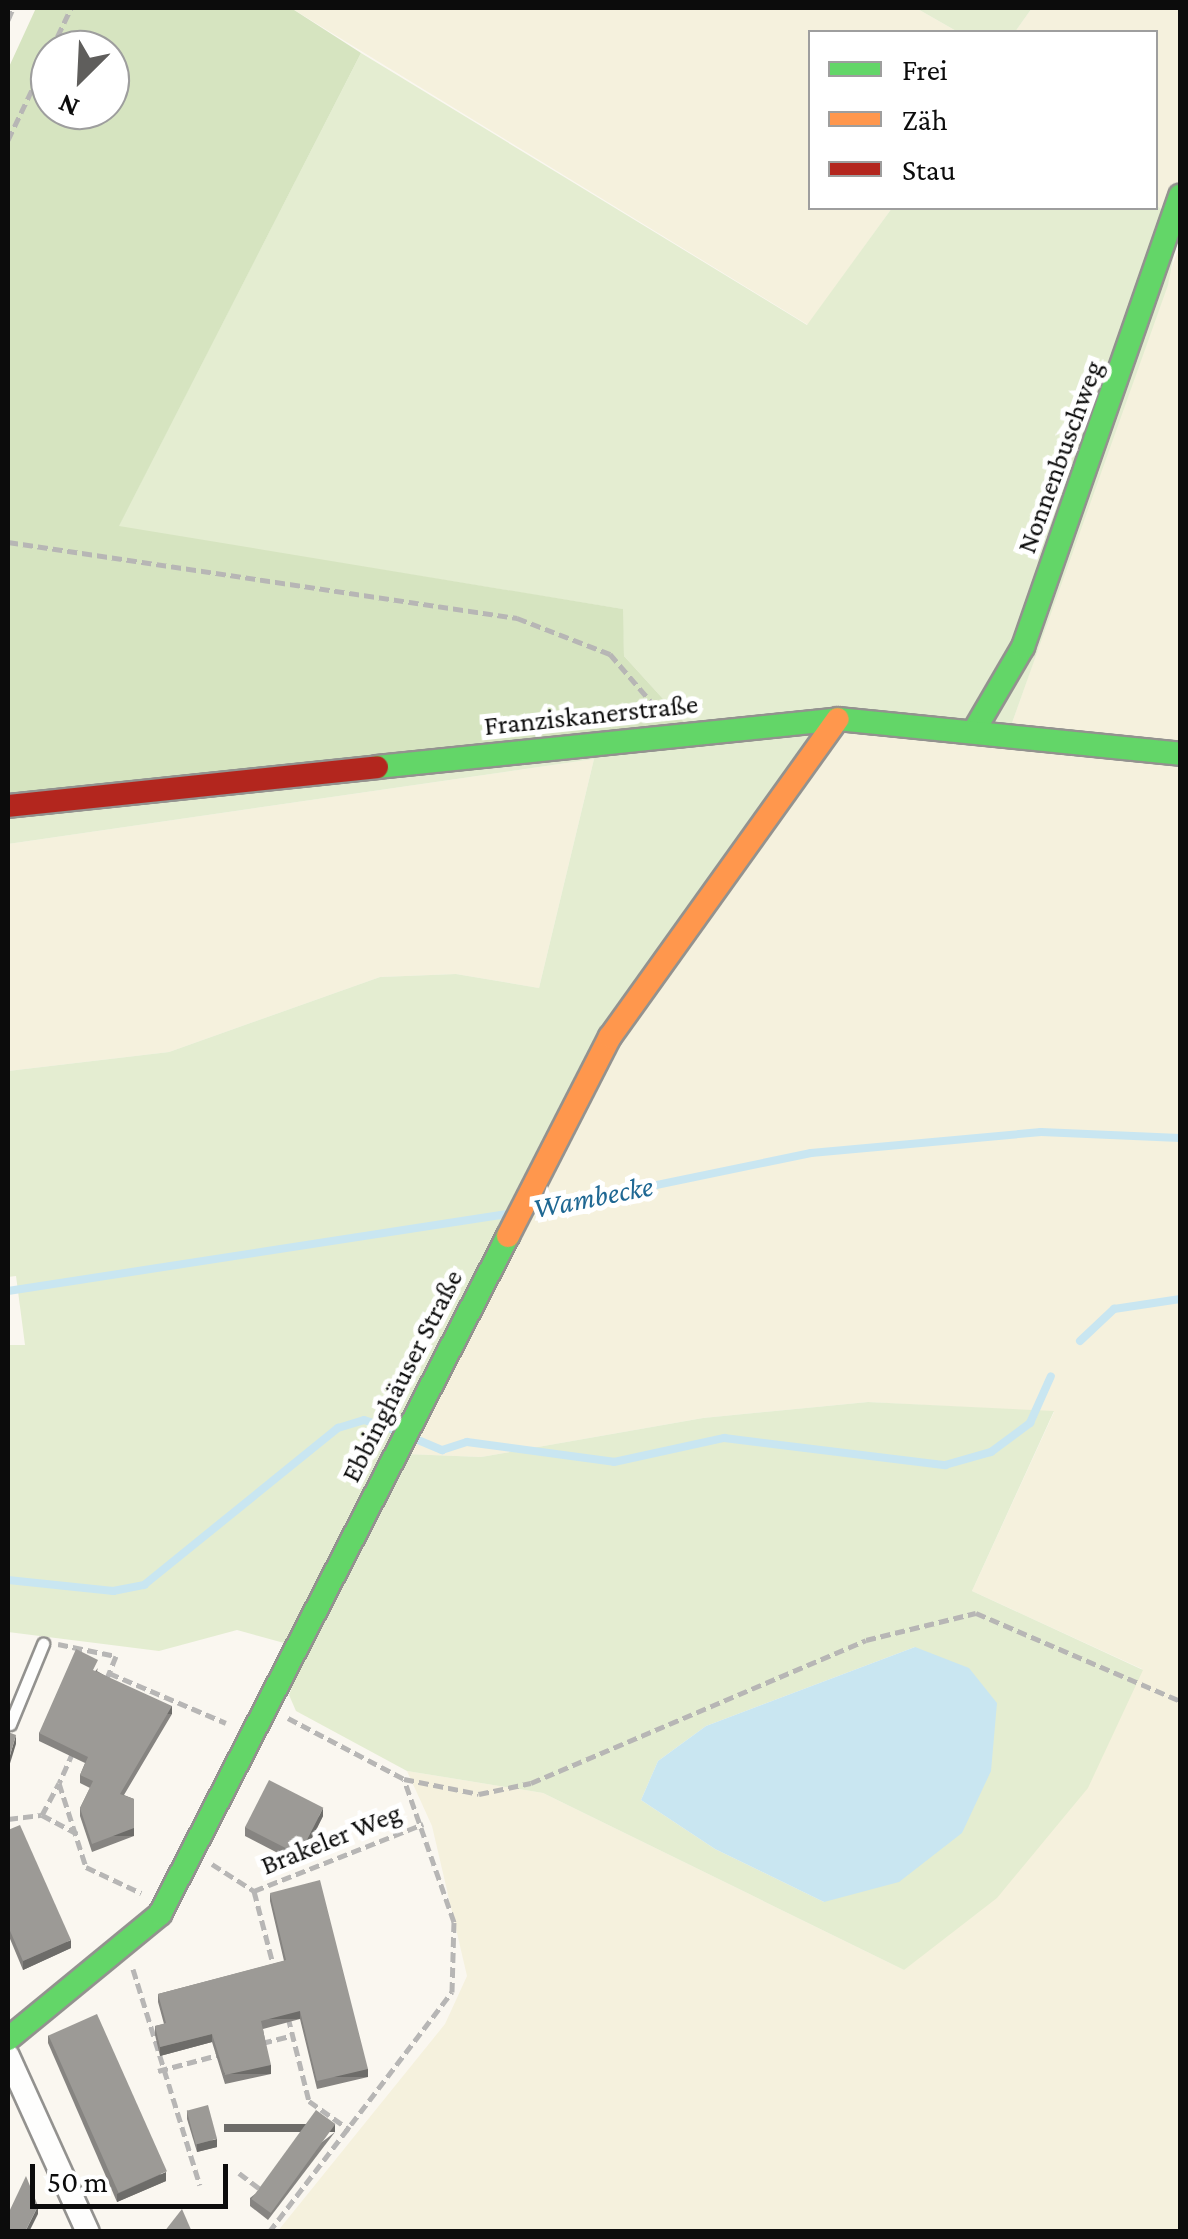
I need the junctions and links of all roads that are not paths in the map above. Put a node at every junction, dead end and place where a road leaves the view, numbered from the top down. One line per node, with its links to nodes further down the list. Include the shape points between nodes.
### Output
1 (1180, 196): 3 (street, Nonnenbuschweg, via 1023,647)
2 (838, 718): 3 (street, Franziskanerstraße); 5 (street, Franziskanerstraße); 10 (street, Ebbinghäuser Straße, via 653,968 518,1213 197,1855 160,1914)
3 (975, 729): 4 (street, Franziskanerstraße)
4 (1180, 754)
5 (8, 806)
6 (43, 1644): 8 (lane)
7 (8, 1691): 8 (lane)
8 (21, 1696): 9 (lane)
9 (10, 1724)
10 (8, 2040)
11 (8, 2056): 12 (street)
12 (88, 2232)

